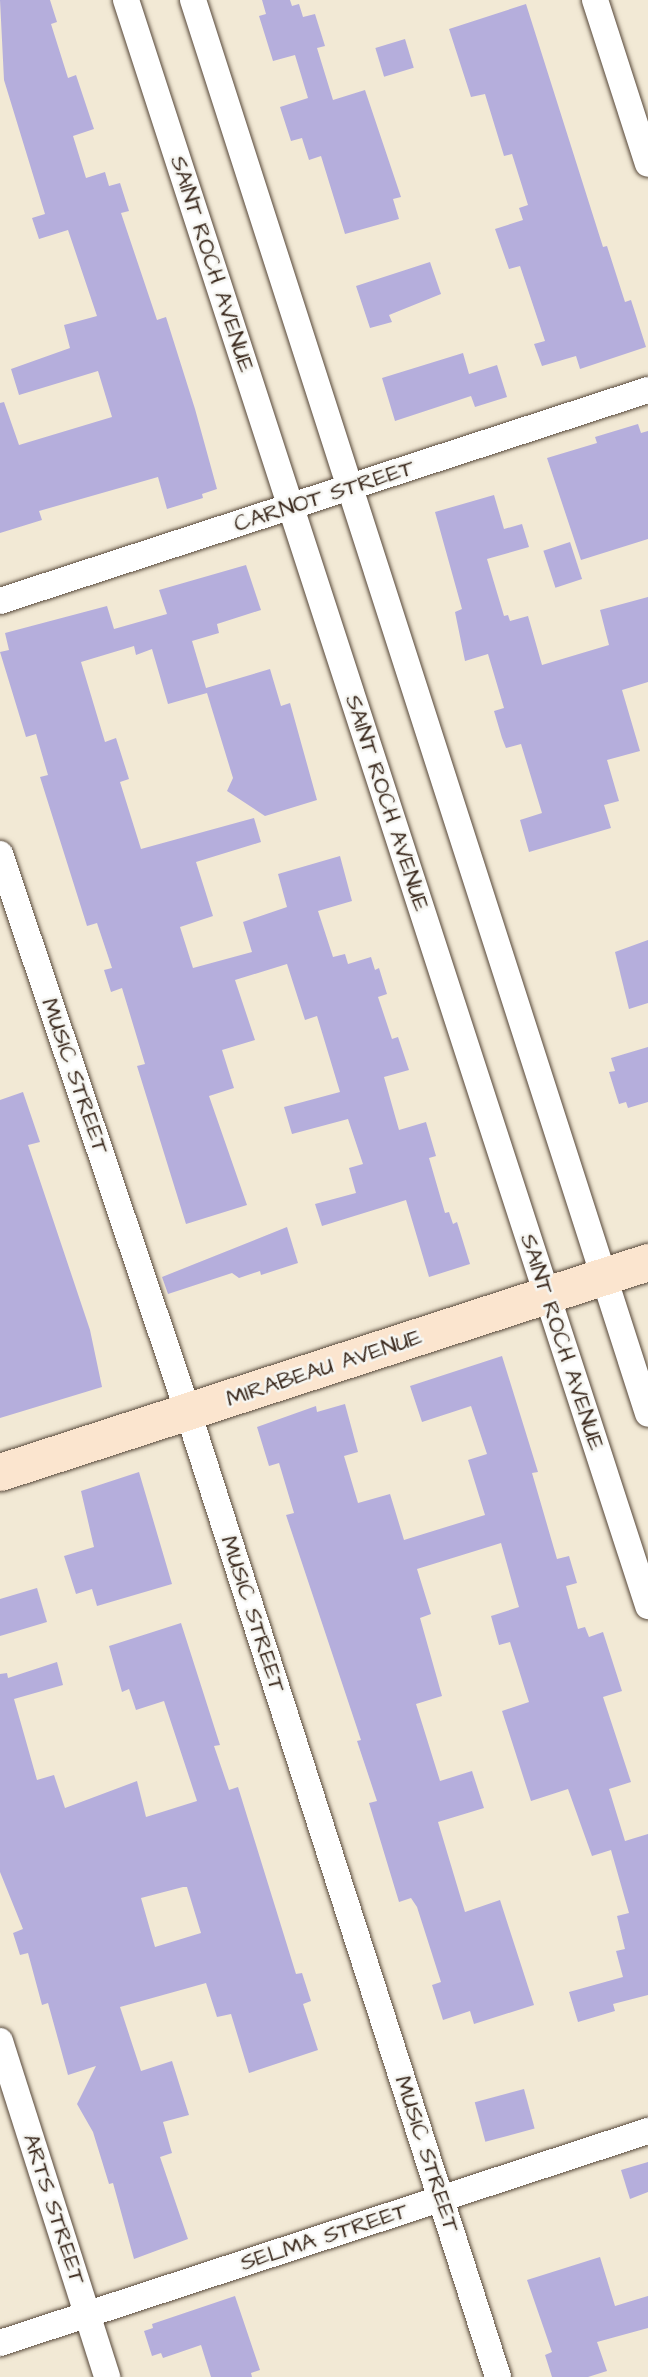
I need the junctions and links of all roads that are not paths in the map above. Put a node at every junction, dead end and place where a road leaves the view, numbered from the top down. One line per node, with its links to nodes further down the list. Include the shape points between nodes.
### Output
1 (126, 0): 7 (street, SAINT ROCH AVENUE)
2 (192, 0): 6 (street)
3 (595, 0): 4 (street)
4 (648, 164)
5 (648, 390): 6 (street, CARNOT STREET)
6 (349, 487): 7 (street, CARNOT STREET); 11 (street)
7 (291, 507): 8 (street, CARNOT STREET); 12 (street, SAINT ROCH AVENUE)
8 (0, 601)
9 (0, 854): 13 (street, MUSIC STREET)
10 (648, 1262): 11 (street, MIRABEAU AVENUE)
11 (604, 1277): 12 (street, MIRABEAU AVENUE); 14 (street)
12 (547, 1295): 13 (street, MIRABEAU AVENUE); 16 (street, SAINT ROCH AVENUE)
13 (188, 1412): 15 (street, MIRABEAU AVENUE); 19 (street, MUSIC STREET)
14 (648, 1414)
15 (0, 1472)
16 (648, 1606)
17 (0, 2041): 20 (street, ARTS STREET)
18 (648, 2131): 19 (street, SELMA STREET)
19 (442, 2199): 20 (street, SELMA STREET); 23 (street, MUSIC STREET)
20 (88, 2314): 21 (street, SELMA STREET); 22 (street, ARTS STREET)
21 (0, 2343)
22 (107, 2377)
23 (498, 2377)

